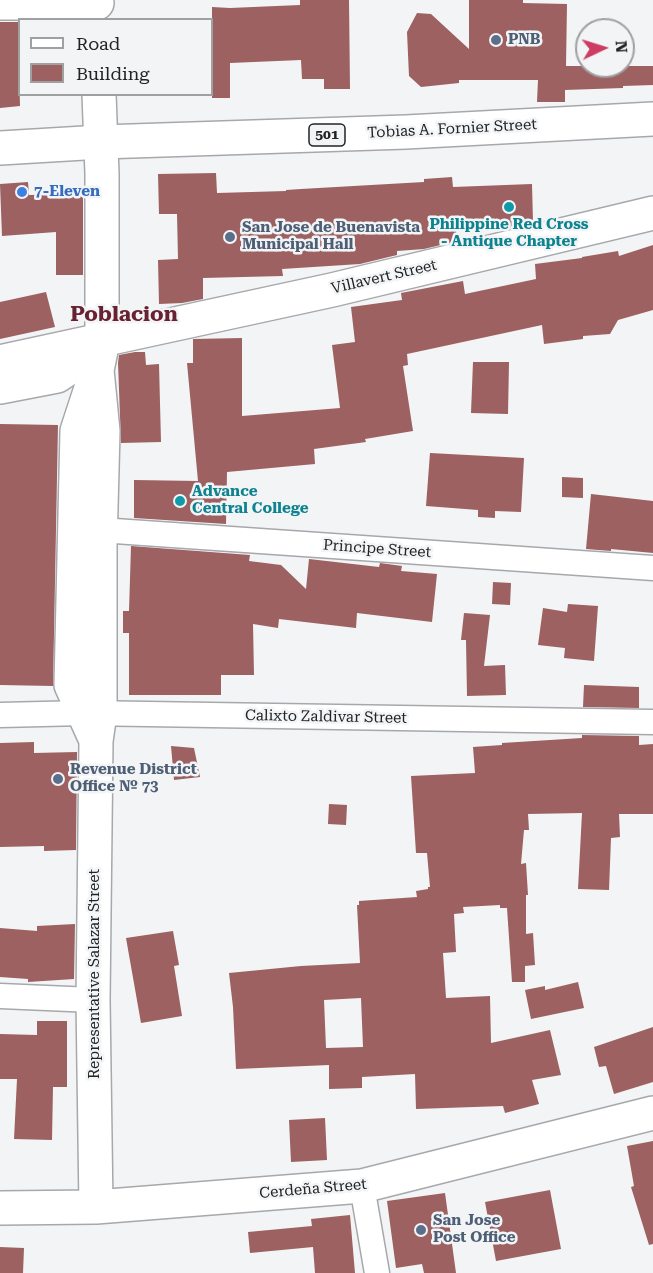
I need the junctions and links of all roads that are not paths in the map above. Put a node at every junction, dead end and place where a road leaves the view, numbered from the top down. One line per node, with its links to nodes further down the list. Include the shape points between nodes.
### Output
1 (0, 3): 2 (main road)
2 (97, 7)
3 (99, 96): 5 (main road, Representative Salazar Street)
4 (653, 119): 5 (main road, Tobias A. Fornier Street / 501)
5 (101, 142): 6 (main road, Tobias A. Fornier Street / 501); 8 (main road, Representative Salazar Street)
6 (0, 148)
7 (653, 213): 8 (main road, Villavert Street)
8 (104, 348): 9 (main road, Villavert Street); 10 (main road, Villavert Street, via 57,376); 11 (main road, Representative Salazar Street); 14 (main road, Representative Salazar Street, via 77,431 71,685)
9 (0, 362)
10 (0, 387)
11 (100, 530): 12 (street, Principe Street); 14 (main road, Representative Salazar Street)
12 (653, 568)
13 (0, 715): 14 (street, Calixto Zaldivar Street)
14 (93, 722): 15 (street, Calixto Zaldivar Street); 17 (main road, Representative Salazar Street)
15 (653, 722)
16 (0, 996): 17 (street)
17 (93, 1000): 20 (main road, Representative Salazar Street)
18 (653, 1113): 19 (main road, Cerdeña Street)
19 (362, 1186): 20 (main road, Cerdeña Street); 22 (street)
20 (96, 1207): 21 (main road, Cerdeña Street)
21 (0, 1208)
22 (377, 1273)

